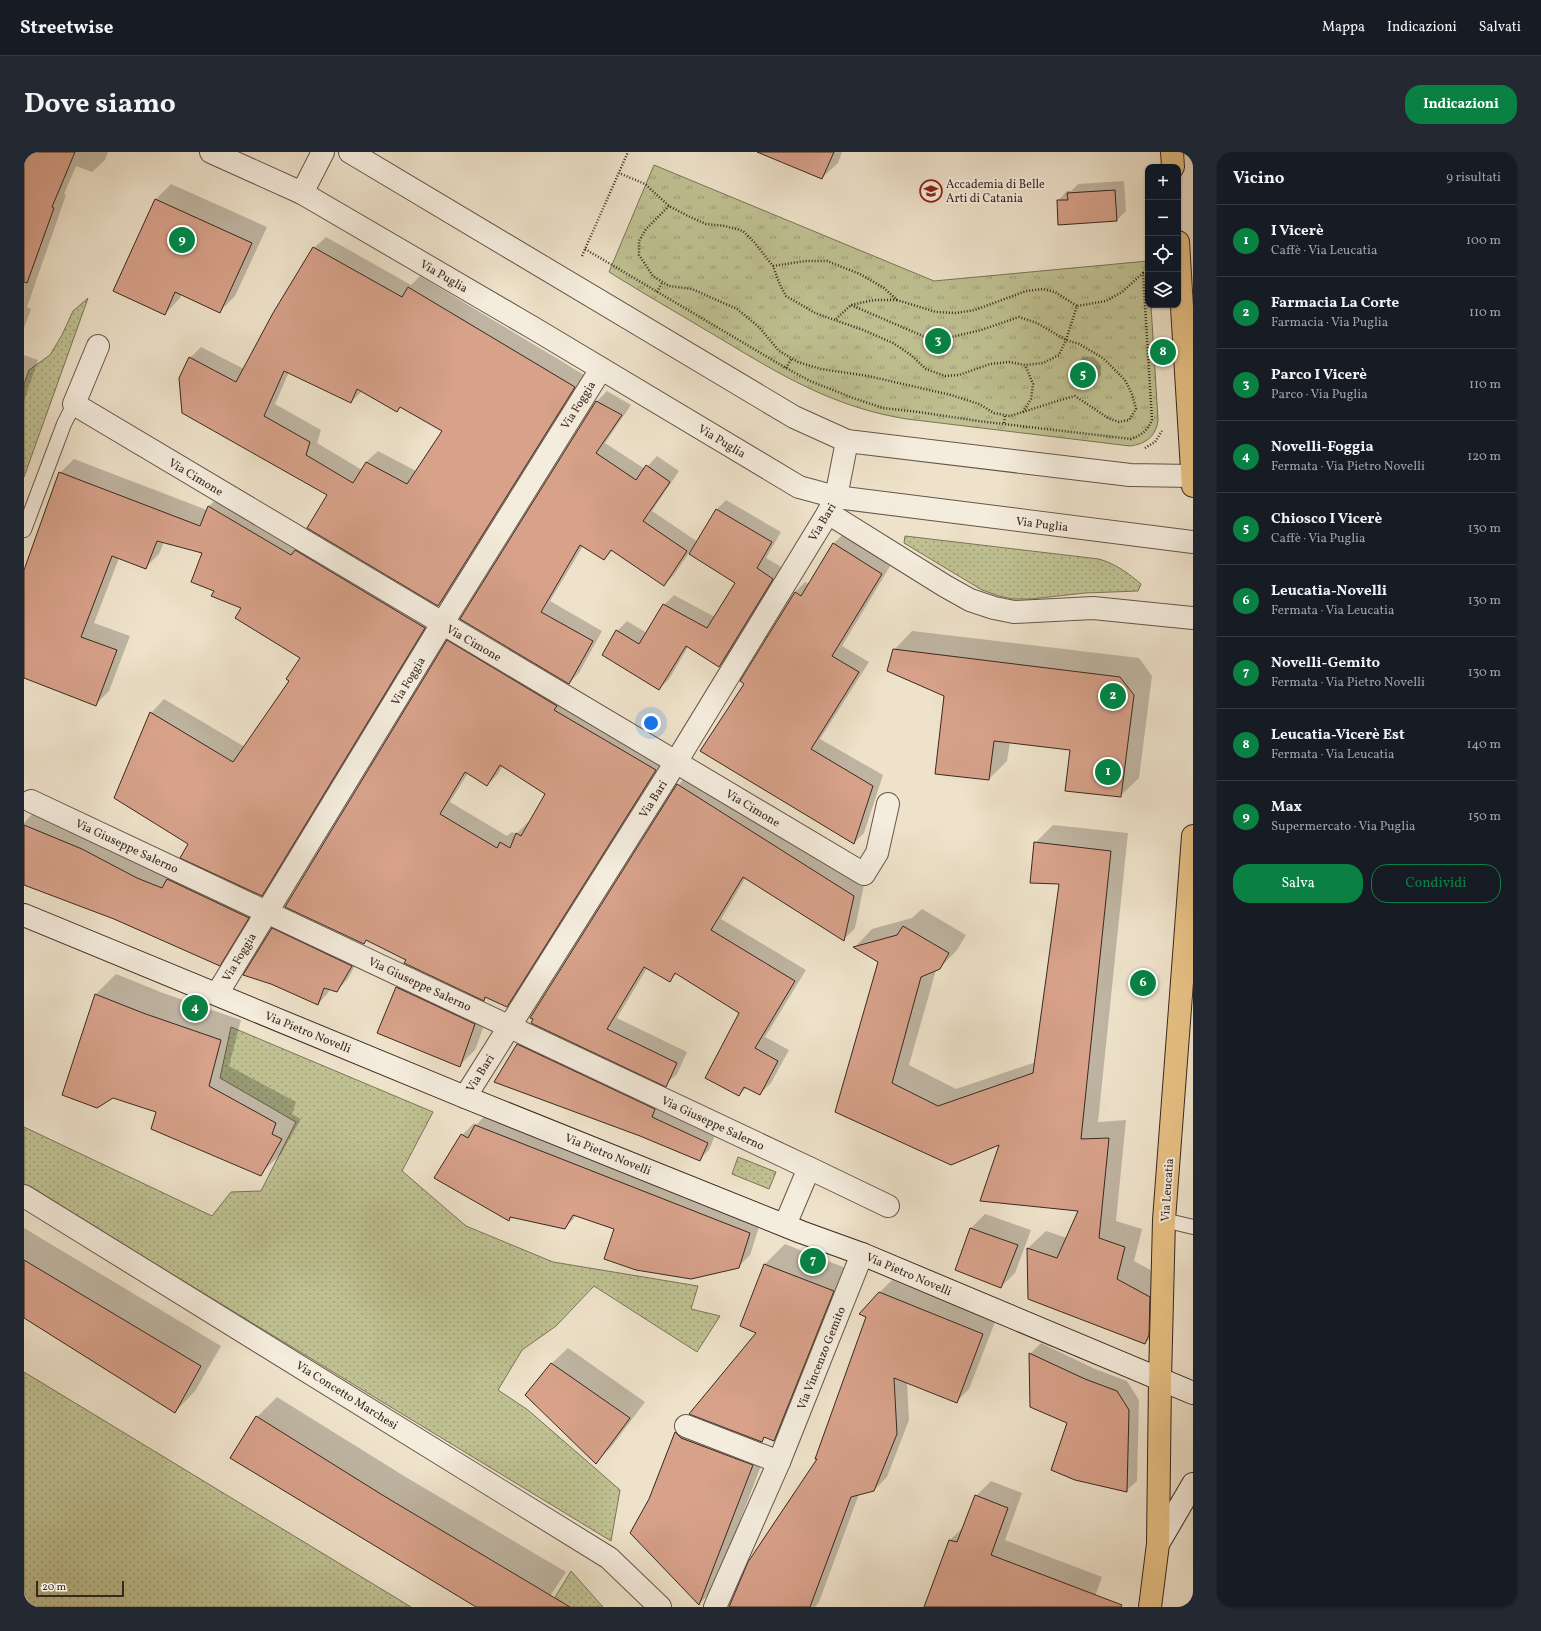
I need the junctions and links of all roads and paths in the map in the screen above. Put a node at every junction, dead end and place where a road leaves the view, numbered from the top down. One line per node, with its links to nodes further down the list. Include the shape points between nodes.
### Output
1 (211, 152): 8 (street, Via Puglia)
2 (323, 152): 8 (street)
3 (350, 152): 32 (street, via 794,417)
4 (628, 152): 7 (path)
5 (1172, 152): 6 (main road)
6 (1173, 164)
7 (619, 173): 9 (path, via 645,184); 10 (path)
8 (302, 193): 26 (street, Via Puglia)
9 (669, 206): 12 (path, via 706,224 743,231); 15 (path, via 646,229 639,241 639,255 653,276)
10 (585, 249): 11 (path); 16 (path)
11 (582, 256)
12 (773, 266): 17 (path, via 805,261 827,261 860,274 884,288); 20 (path, via 786,296 815,313)
13 (1180, 272): 34 (main road)
14 (1143, 273): 19 (path, via 1122,292 1106,301); 30 (path, via 1152,420 1148,429 1131,439)
15 (662, 283): 16 (path); 23 (path, via 692,289 737,309 759,327 779,351)
16 (657, 292): 25 (path)
17 (897, 300): 18 (path, via 874,300); 19 (path, via 936,312 956,314 1043,288)
18 (851, 305): 20 (path); 21 (path, via 923,336 948,338 1019,317 1037,323)
19 (1078, 306): 21 (path)
20 (836, 319): 24 (path, via 893,342 926,368 945,376 959,375 990,364 1009,362)
21 (1066, 340): 24 (path, via 1059,355 1043,363); 28 (path, via 1079,344 1116,369 1128,387 1136,409 1129,420 1119,422 1108,418 1075,396)
22 (98, 346): 27 (street)
23 (792, 358): 25 (path); 29 (path, via 821,369 868,376 951,396 979,404)
24 (1025, 365): 28 (path, via 1033,384 1031,399)
25 (786, 368): 30 (path, via 817,384 883,408)
26 (601, 369): 36 (street, Via Puglia); 40 (street, Via Foggia)
27 (74, 404): 37 (lane); 40 (street, Via Cimone)
28 (1023, 412): 29 (path)
29 (1005, 416): 30 (path)
30 (1004, 423)
31 (1164, 424): 33 (path, via 1155,442)
32 (847, 441): 34 (street, via 1130,475); 36 (street)
33 (1144, 449)
34 (1193, 476): 35 (main road)
35 (1193, 486)
36 (832, 505): 38 (street, Via Puglia); 39 (street, Via Puglia, via 945,586 970,600 994,608 1014,612 1093,608); 41 (street, Via Bari)
37 (24, 530)
38 (1193, 542)
39 (1193, 618)
40 (442, 624): 41 (street, Via Cimone); 45 (street, Via Foggia)
41 (676, 762): 43 (street, Via Cimone, via 864,874 877,853); 48 (street, Via Bari)
42 (31, 801): 45 (street, Via Giuseppe Salerno)
43 (888, 804)
44 (1193, 836): 53 (main road, Via Leucatia)
45 (266, 912): 47 (street, Via Foggia); 48 (street, Via Giuseppe Salerno)
46 (24, 916): 47 (street, Via Pietro Novelli)
47 (217, 994): 49 (street, Via Pietro Novelli)
48 (509, 1027): 49 (street, Via Bari); 50 (street, Via Giuseppe Salerno)
49 (464, 1097): 54 (street, Via Pietro Novelli)
50 (809, 1168): 52 (street, Via Giuseppe Salerno); 54 (street)
51 (24, 1196): 63 (street, Via Concetto Marchesi, via 609,1558)
52 (888, 1206)
53 (1164, 1220): 55 (lane); 57 (main road, Via Leucatia)
54 (785, 1226): 56 (street, Via Pietro Novelli)
55 (1193, 1227)
56 (862, 1254): 57 (street, Via Pietro Novelli); 60 (street, Via Vincenzo Gemito)
57 (1160, 1379): 58 (street, Via Pietro Novelli); 62 (main road, Via Leucatia)
58 (1193, 1393)
59 (686, 1426): 60 (street)
60 (779, 1462): 64 (street, Via Vincenzo Gemito)
61 (1193, 1484): 62 (street, Via Leucatia)
62 (1158, 1544): 65 (main road, Via Leucatia)
63 (660, 1607)
64 (715, 1607)
65 (1150, 1607)

